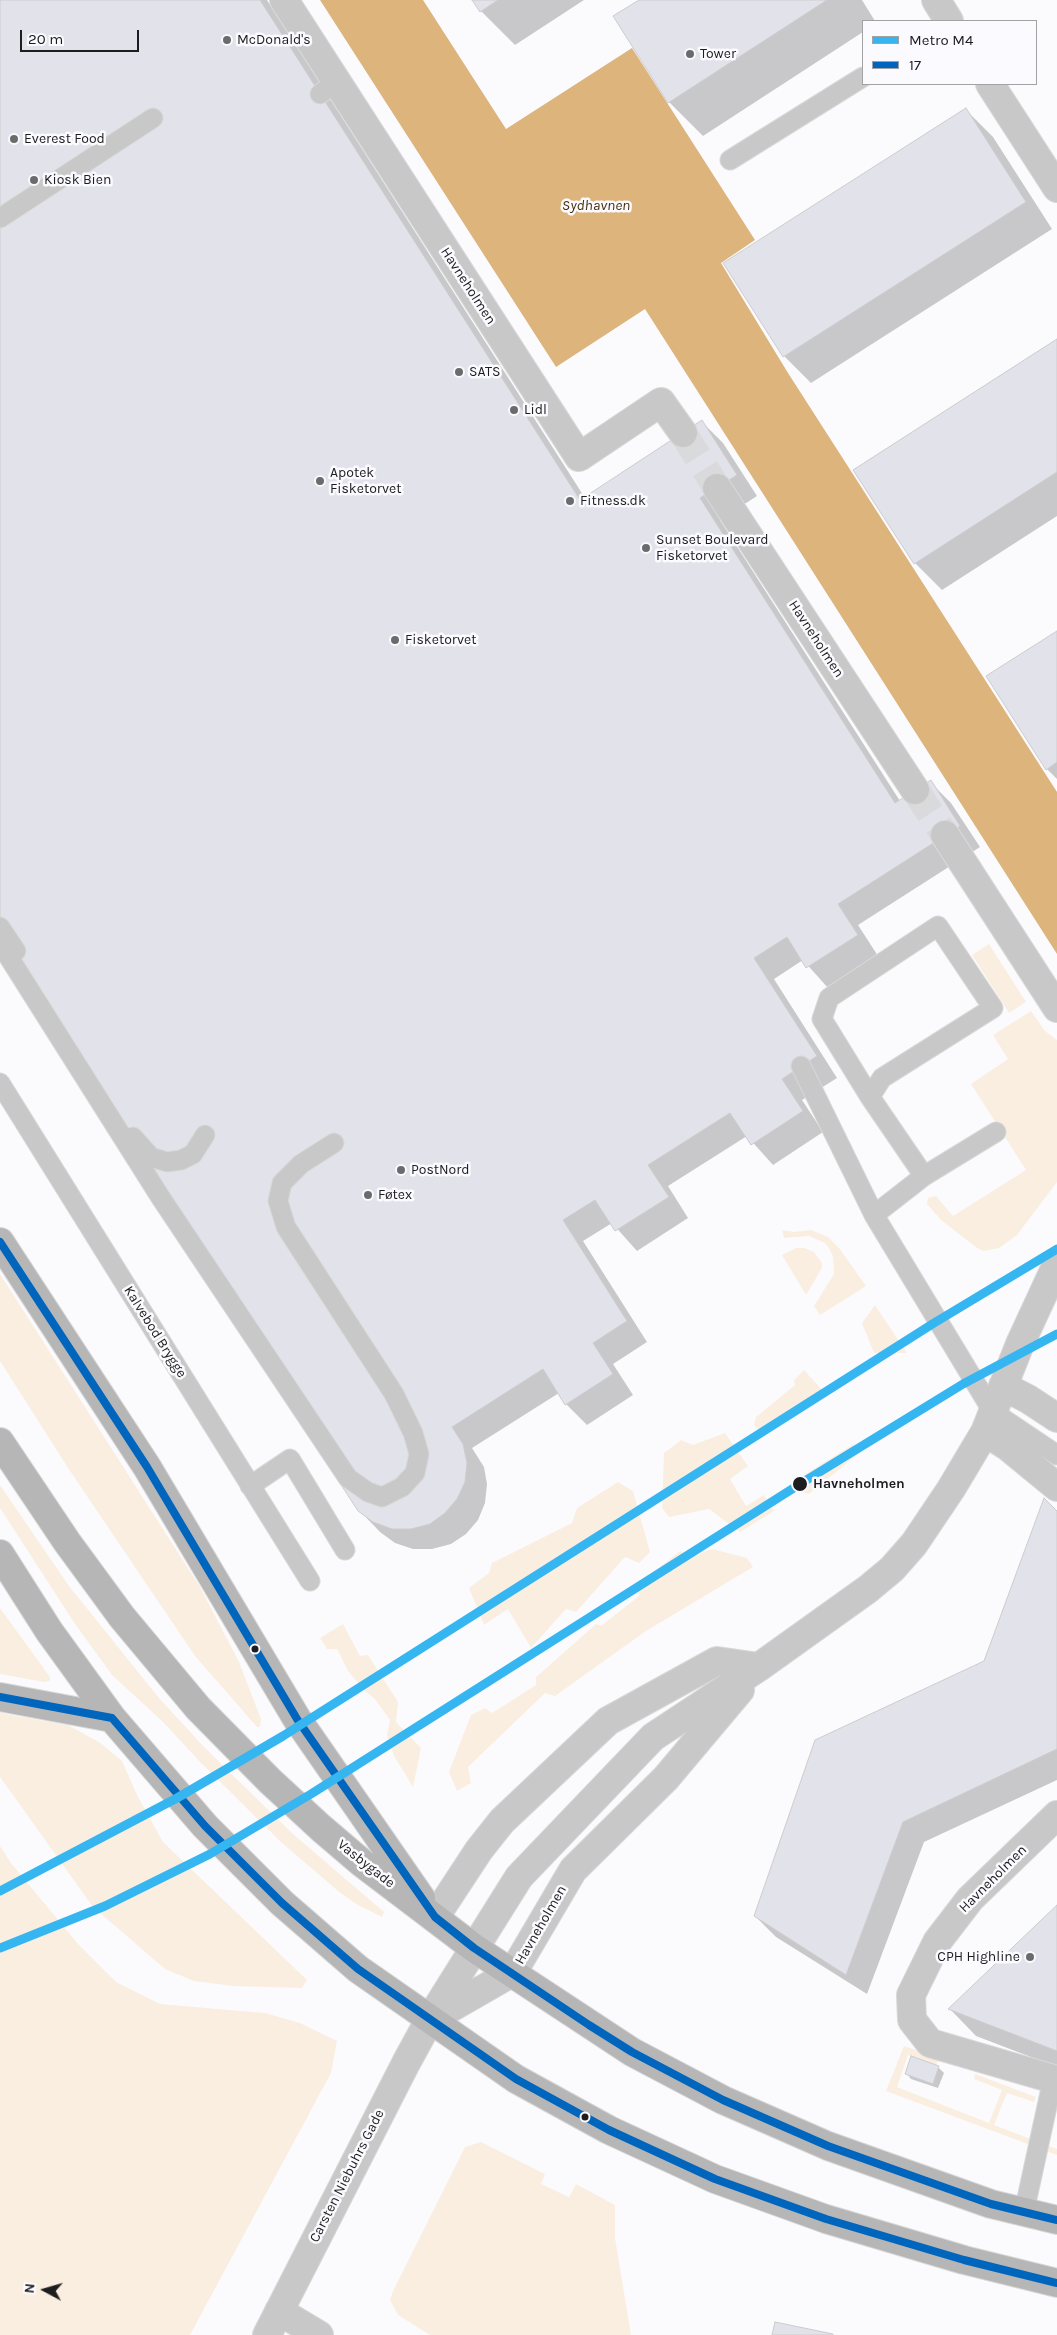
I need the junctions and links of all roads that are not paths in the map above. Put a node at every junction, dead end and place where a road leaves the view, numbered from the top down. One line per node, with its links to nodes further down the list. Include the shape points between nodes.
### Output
1 (284, 0): 10 (street, Havneholmen, via 328,88 579,457 661,402)
2 (936, 0): 3 (street)
3 (949, 20)
4 (862, 79): 7 (lane)
5 (991, 85): 8 (street)
6 (153, 118): 9 (lane)
7 (730, 160)
8 (1057, 188)
9 (0, 218)
10 (683, 433)
11 (717, 488): 12 (street, Havneholmen)
12 (915, 790)
13 (945, 835): 16 (street)
14 (0, 927): 21 (lane, via 138,1144 151,1157 167,1162 193,1154)
15 (0, 943): 22 (lane, via 161,1198 348,1478 368,1492 382,1496 402,1487 415,1473 419,1454 413,1433 394,1394 286,1227 278,1201 282,1183 301,1164)
16 (1057, 1008)
17 (801, 1066): 24 (lane)
18 (0, 1083): 32 (lane, Kalvebod Brygge)
19 (870, 1097): 19 (lane, via 822,1019 829,998 938,926 993,1008 882,1078); 23 (lane)
20 (996, 1132): 23 (lane)
21 (205, 1135)
22 (334, 1143)
23 (924, 1176): 24 (lane)
24 (874, 1215): 29 (lane)
25 (0, 1242): 41 (main road, via 147,1467 297,1719)
26 (1057, 1264): 27 (street, Havneholmen)
27 (1003, 1386): 28 (street); 29 (street, Havneholmen)
28 (1057, 1418)
29 (989, 1422): 31 (lane); 33 (street, via 1007,1446); 37 (street, Havneholmen, via 951,1489 892,1569)
30 (0, 1442): 41 (main road, Vasbygade, via 122,1617 232,1744 362,1863)
31 (1057, 1455)
32 (250, 1486): 34 (lane, via 290,1459); 36 (lane, Kalvebod Brygge)
33 (1057, 1487)
34 (345, 1550)
35 (0, 1554): 39 (main road, via 49,1631)
36 (310, 1581)
37 (759, 1667): 41 (street, via 717,1662 608,1722 502,1822 479,1850); 42 (street, Havneholmen, via 653,1738 519,1877); 43 (street, Havneholmen, via 666,1778 573,1870)
38 (0, 1696): 39 (main road)
39 (112, 1718): 44 (main road, via 205,1826 282,1903 358,1969)
40 (1057, 1815): 45 (street, Havneholmen, via 970,1899 937,1942 911,1995 912,2020 930,2043)
41 (435, 1917): 42 (main road, Vasbygade)
42 (474, 1948): 43 (main road, Vasbygade); 44 (street, Havneholmen)
43 (513, 1972): 44 (street, Havneholmen); 46 (main road, Vasbygade, via 632,2052 723,2100 828,2146 991,2204)
44 (430, 2019): 48 (main road, via 516,2080 609,2130 715,2179 826,2220); 49 (street, Carsten Niebuhrs Gade, via 389,2093)
45 (1055, 2080): 46 (lane)
46 (1024, 2212): 47 (main road, Vasbygade)
47 (1057, 2220)
48 (1057, 2283)
49 (280, 2311): 50 (street, Carsten Niebuhrs Gade); 51 (street)
50 (267, 2335)
51 (319, 2335)

